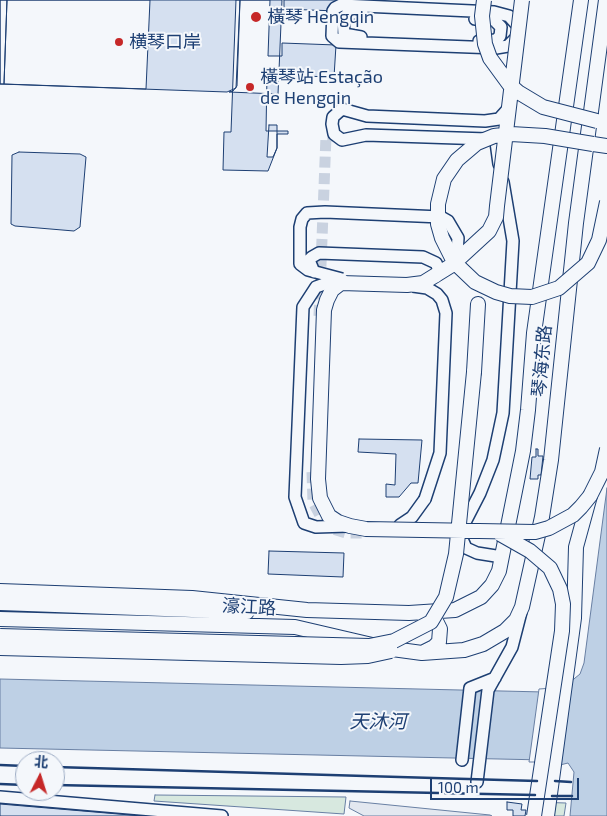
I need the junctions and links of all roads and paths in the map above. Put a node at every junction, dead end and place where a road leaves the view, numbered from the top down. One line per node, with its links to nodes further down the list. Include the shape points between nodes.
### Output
1 (484, 0): 11 (main road, bridge, via 485,44 509,84 543,107)
2 (522, 0): 7 (main road, bridge)
3 (580, 0): 26 (main road, 琴海东路, via 534,333 523,451)
4 (606, 0): 28 (main road, 琴海东路, via 576,223 552,460)
5 (420, 9): 6 (street); 7 (street, via 499,13 509,16); 9 (street, via 341,5 335,8 332,36 336,41)
6 (363, 13): 8 (street, via 349,13 343,18 344,34); 8 (street, bridge, via 486,19 498,22 501,31 499,38 489,41)
7 (518, 31): 9 (street, bridge, via 508,46 496,48); 10 (main road, bridge)
8 (357, 36): 9 (street)
9 (379, 44)
10 (508, 109): 13 (main road, bridge); 13 (street, bridge, via 499,118 485,121 367,116 342,109 332,124 334,134 342,140 366,135 484,138 498,143)
11 (607, 123)
12 (607, 146): 14 (main road, bridge, via 527,134 494,136 478,143 457,160 444,180 438,204 438,224 454,262 474,282 503,294 532,297 559,288 588,263 601,234)
13 (500, 147): 15 (main road, bridge, via 493,224); 26 (street, via 512,241 503,413 493,460 462,528 461,537 466,548)
14 (607, 202)
15 (452, 265): 16 (street, bridge, via 458,238 441,216 316,211 304,216 300,227 299,260 305,269); 17 (main road, bridge)
16 (314, 272): 17 (street, bridge, via 309,260 319,253 404,256 433,261 439,270); 18 (street, bridge)
17 (436, 277): 19 (main road, bridge)
18 (346, 283): 19 (main road, bridge); 24 (main road, bridge, via 332,290 324,310 318,479 324,509 338,522); 24 (street, bridge, via 330,282 316,287 303,307 295,497 304,523 324,527)
19 (407, 285): 23 (street, bridge, via 427,288 437,294 446,314 440,453 426,500 412,517)
20 (478, 304): 33 (main road, bridge, via 456,554 446,597)
21 (607, 449): 22 (main road, bridge, via 602,472)
22 (590, 496): 25 (main road, bridge, via 573,515 550,528); 43 (main road, via 576,547 575,609)
23 (400, 525)
24 (350, 526): 25 (main road, bridge)
25 (495, 532): 42 (main road, bridge, via 530,551 550,568 563,604 562,631)
26 (500, 564): 30 (main road, via 492,585 466,607)
27 (2, 600): 29 (main road, via 192,598); 31 (main road, 濠江路)
28 (522, 607): 36 (main road, 琴海东路, via 516,620 504,632 483,644 464,650); 37 (street, via 512,647)
29 (308, 610): 30 (main road); 31 (main road)
30 (409, 613): 36 (main road, via 427,616 436,621 440,629 439,642)
31 (200, 617): 32 (main road, 濠江路); 36 (main road, 濠江路, via 295,627 385,648)
32 (0, 619)
33 (431, 622): 34 (main road, bridge, via 394,642 369,646); 35 (main road, bridge, via 395,650 368,656)
34 (0, 636)
35 (0, 648)
36 (422, 653)
37 (495, 678): 38 (street, via 470,688); 39 (street, via 488,690)
38 (462, 760)
39 (477, 782)
40 (0, 797): 41 (street)
41 (222, 816)
42 (534, 816)
43 (547, 816)

